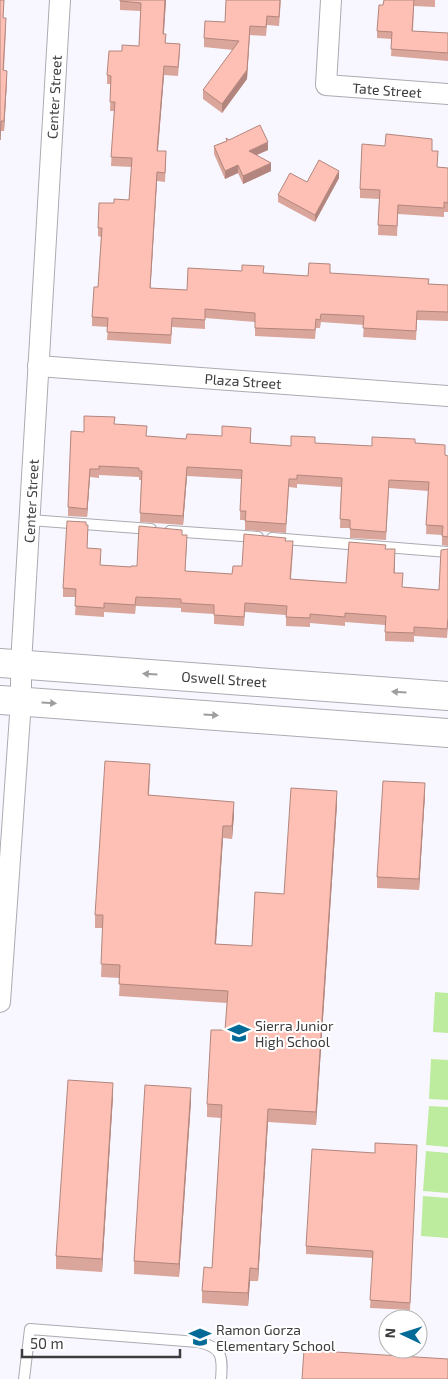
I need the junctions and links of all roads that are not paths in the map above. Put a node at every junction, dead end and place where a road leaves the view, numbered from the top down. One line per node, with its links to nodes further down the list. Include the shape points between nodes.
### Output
1 (60, 0): 4 (street, Center Street)
2 (331, 0): 3 (street, Tate Street, via 326,85)
3 (448, 94)
4 (38, 366): 5 (street, Plaza Street); 6 (street, Center Street)
5 (448, 396)
6 (30, 520): 7 (lane); 8 (street, Center Street)
7 (448, 552)
8 (11, 663): 9 (main road, Oswell Street, one-way to 8); 10 (street, Center Street)
9 (448, 696)
10 (10, 701): 11 (main road, one-way to 11); 12 (street, Center Street)
11 (448, 733)
12 (0, 1002)
13 (24, 1379): 14 (lane, via 30,1329 209,1344 218,1350 222,1360)
14 (222, 1379)

